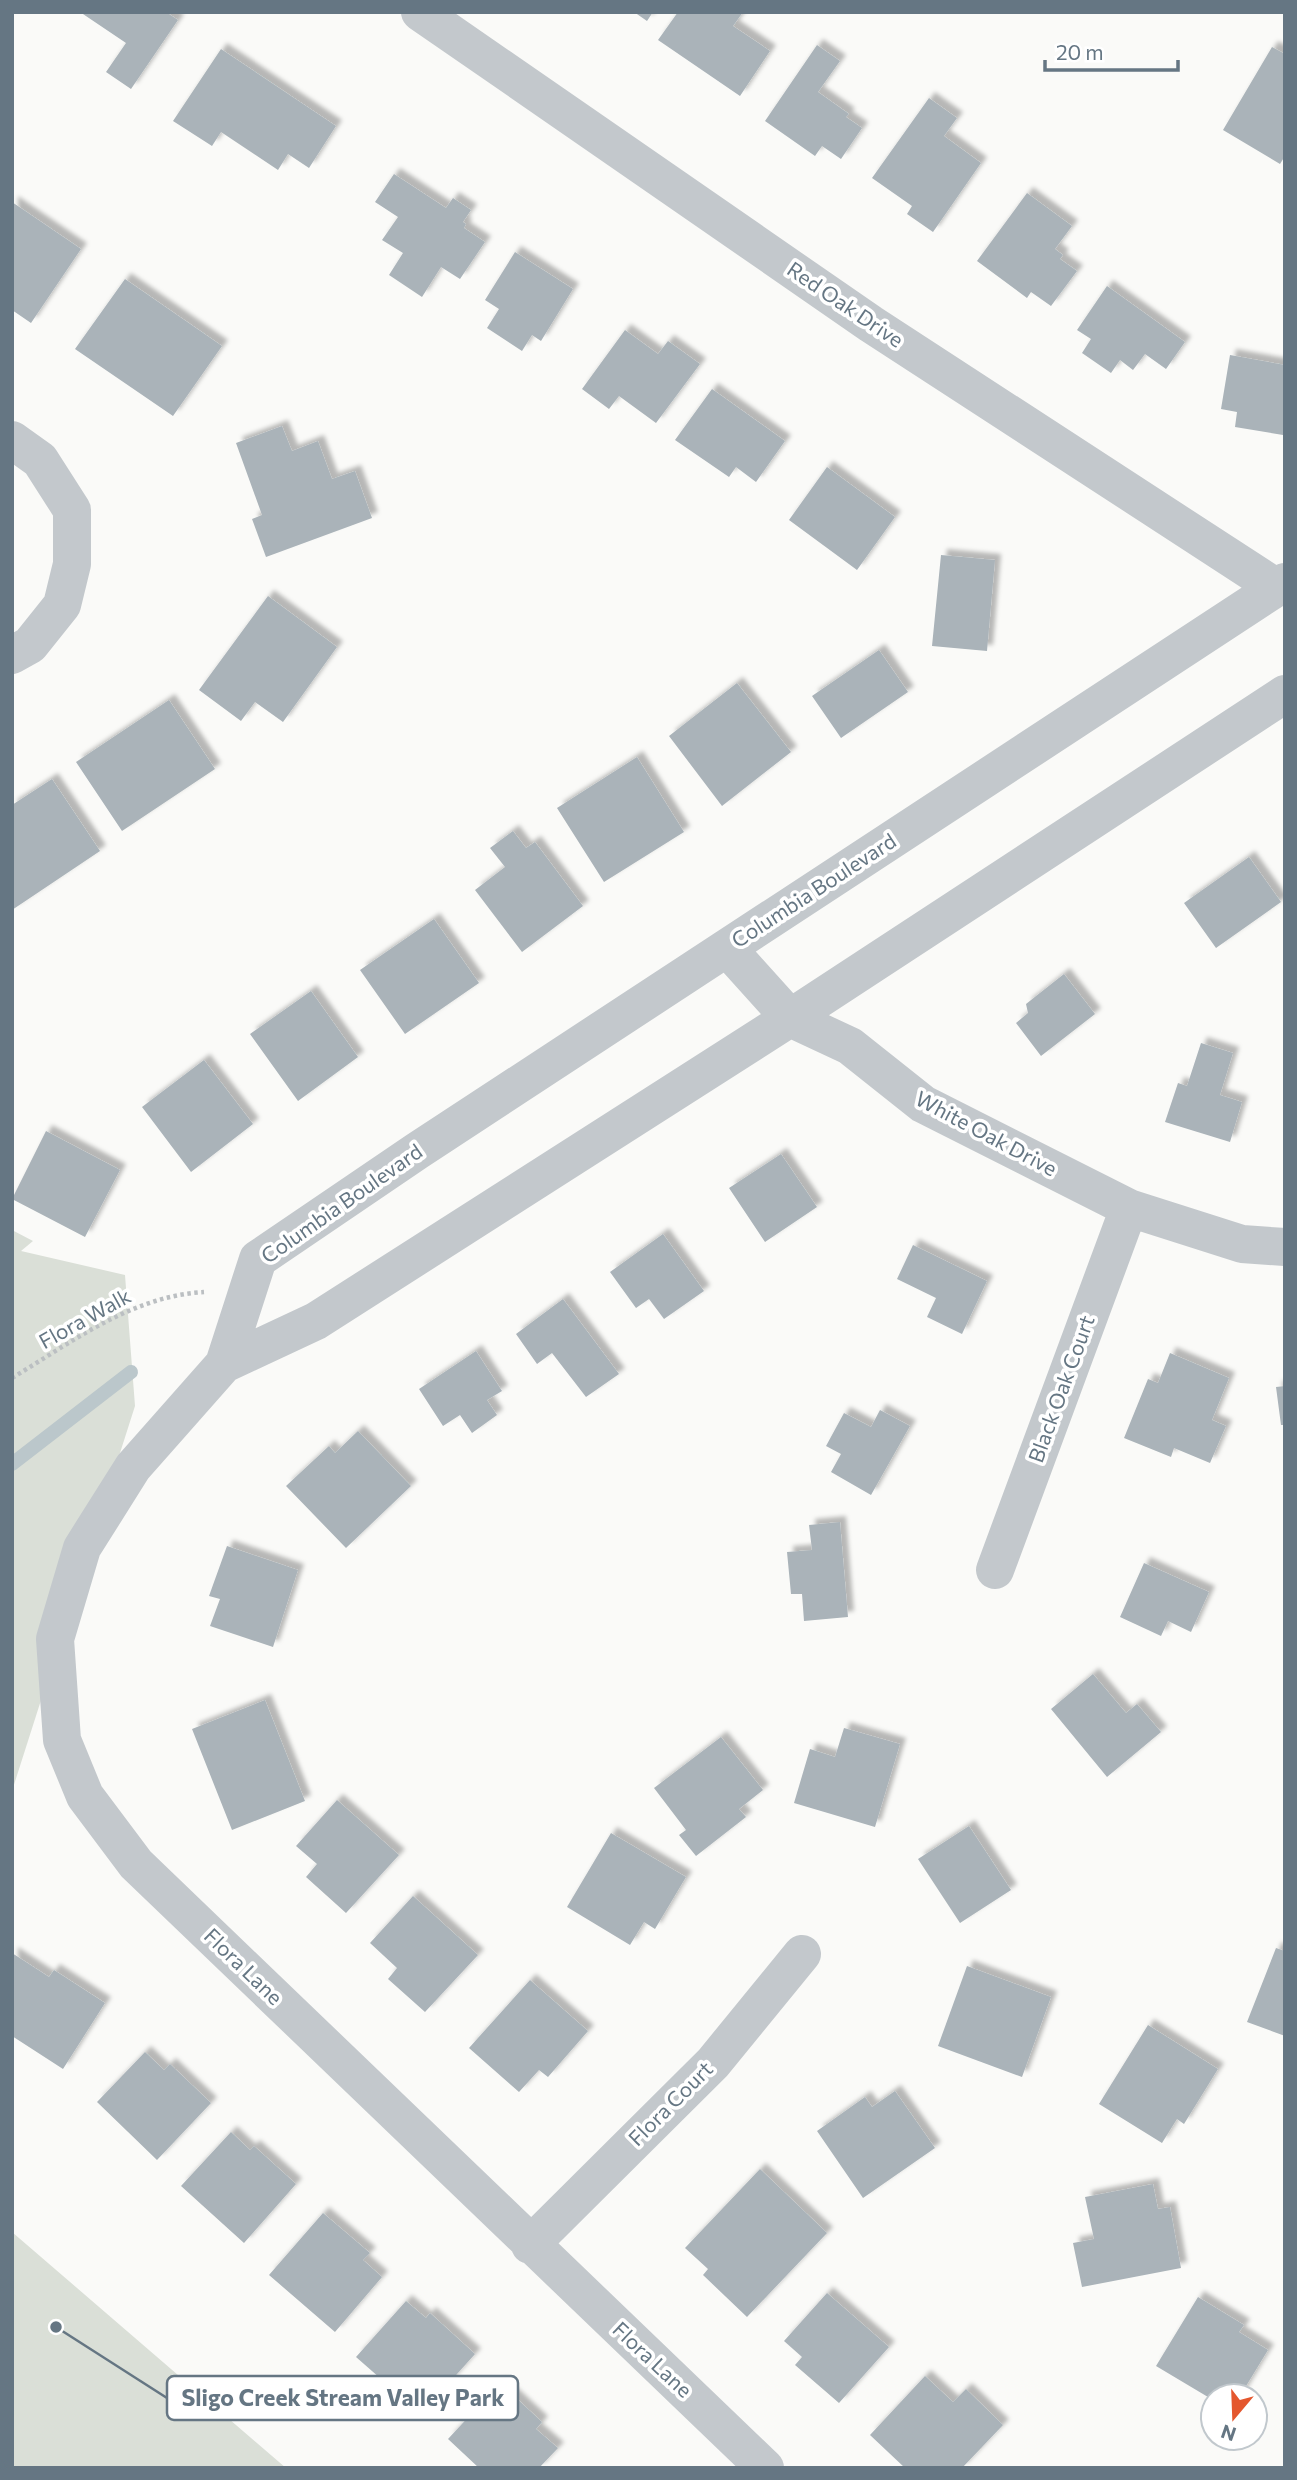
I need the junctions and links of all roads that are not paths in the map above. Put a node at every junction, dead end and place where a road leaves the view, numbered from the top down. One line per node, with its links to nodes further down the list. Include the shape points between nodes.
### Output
1 (420, 12): 3 (street, Red Oak Drive, via 871,324)
2 (12, 440): 4 (street, via 40,460 72,510 72,564 62,606 30,645)
3 (1281, 585): 6 (street, Columbia Boulevard)
4 (12, 655)
5 (1285, 694): 7 (street)
6 (727, 948): 7 (street, White Oak Drive); 10 (street, Columbia Boulevard, via 258,1259)
7 (790, 1018): 8 (street, White Oak Drive, via 850,1046 923,1104); 10 (street, via 316,1321)
8 (1129, 1208): 9 (street, White Oak Drive, via 1242,1244); 11 (street, Black Oak Court)
9 (1285, 1247)
10 (224, 1364): 13 (street, Flora Lane, via 133,1467 82,1548 55,1639 62,1740 85,1796 136,1864)
11 (995, 1570)
12 (802, 1954): 13 (street, Flora Court, via 713,2063)
13 (530, 2245): 14 (street, Flora Lane)
14 (765, 2468)

